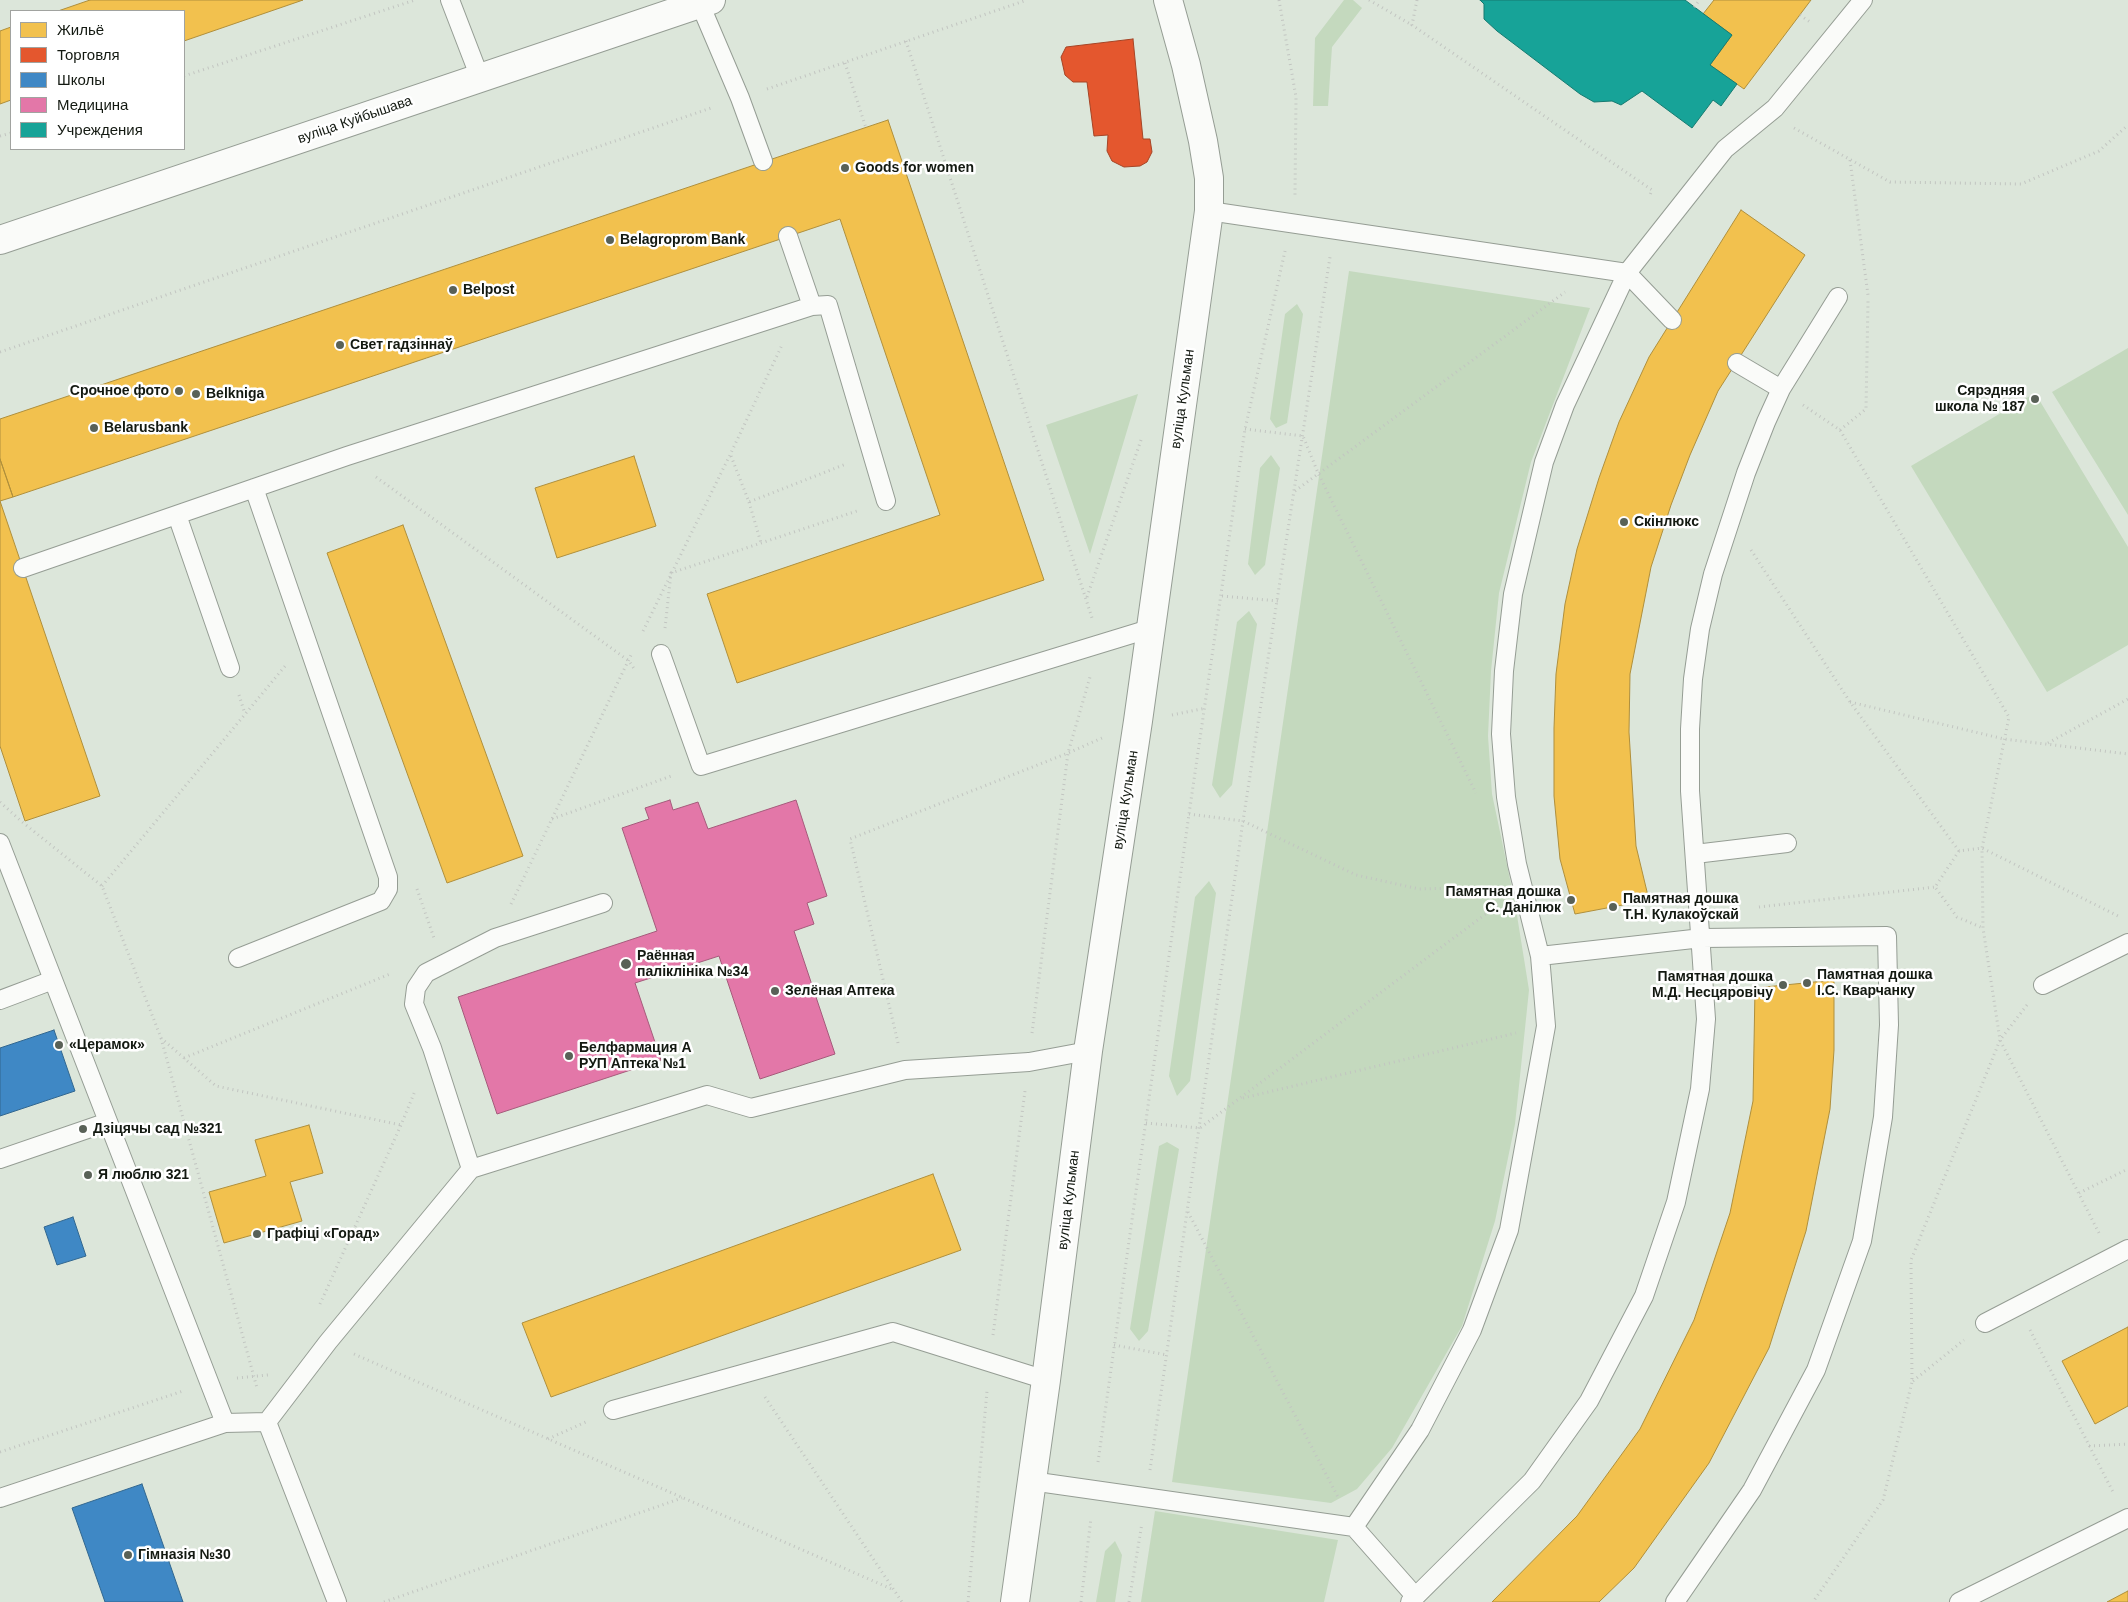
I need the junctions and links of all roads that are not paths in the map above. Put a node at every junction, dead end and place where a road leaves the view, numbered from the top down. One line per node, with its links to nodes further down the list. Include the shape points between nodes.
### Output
1 (450, 0): 5 (lane)
2 (1168, 0): 7 (street, вуліца Кульман, via 1203,141 1209,178)
3 (1863, 0): 10 (lane, via 1769,114 1725,149)
4 (706, 2): 5 (street, вуліца Куйбышава); 6 (lane)
5 (480, 78): 9 (street, вуліца Куйбышава)
6 (763, 161)
7 (1209, 211): 10 (lane); 20 (street, вуліца Кульман)
8 (788, 236): 12 (lane)
9 (0, 240)
10 (1627, 273): 13 (lane); 29 (lane, via 1565,405 1544,462 1513,594 1504,671 1502,734 1506,798 1517,864)
11 (1838, 297): 15 (lane)
12 (805, 308): 16 (lane); 17 (lane, via 828,305)
13 (1672, 320)
14 (1737, 363): 15 (lane)
15 (1782, 390): 25 (lane, via 1749,465 1713,574 1700,629 1690,729)
16 (254, 488): 18 (lane); 30 (lane, via 388,877 388,888 381,901)
17 (886, 501)
18 (177, 515): 19 (lane); 22 (lane)
19 (23, 568)
20 (1152, 628): 21 (lane, via 700,766); 34 (street, вуліца Кульман)
21 (661, 654)
22 (230, 668)
23 (0, 843): 31 (lane)
24 (1787, 843): 25 (lane)
25 (1695, 854): 27 (lane)
26 (603, 904): 37 (lane, via 495,938 426,973 416,988 414,1004 432,1048)
27 (1702, 938): 29 (lane); 48 (lane, via 1706,1019 1700,1089 1676,1202 1644,1296 1589,1401 1532,1481); 51 (lane, via 1887,936 1889,1025 1883,1117 1862,1241 1816,1370 1752,1490)
28 (2128, 943): 32 (lane)
29 (1540, 956): 47 (lane, via 1546,1026 1509,1230 1472,1330 1420,1430)
30 (238, 958)
31 (53, 980): 33 (lane); 35 (lane)
32 (2042, 985)
33 (0, 1000)
34 (1088, 1051): 37 (lane, via 1029,1062 905,1070 751,1108 707,1095); 40 (street, вуліца Кульман)
35 (108, 1122): 36 (lane); 43 (lane)
36 (0, 1159)
37 (471, 1169): 42 (lane, via 328,1342)
38 (2128, 1250): 39 (lane)
39 (1986, 1323)
40 (1046, 1380): 41 (lane, via 893,1332); 44 (street, вуліца Кульман)
41 (613, 1410)
42 (267, 1422): 43 (lane); 49 (lane)
43 (225, 1423): 45 (lane)
44 (1031, 1481): 47 (lane); 50 (street, вуліца Кульман)
45 (0, 1498)
46 (2127, 1518): 52 (lane)
47 (1354, 1528): 48 (lane)
48 (1412, 1599)
49 (337, 1602)
50 (1015, 1602)
51 (1675, 1602)
52 (1959, 1602)

